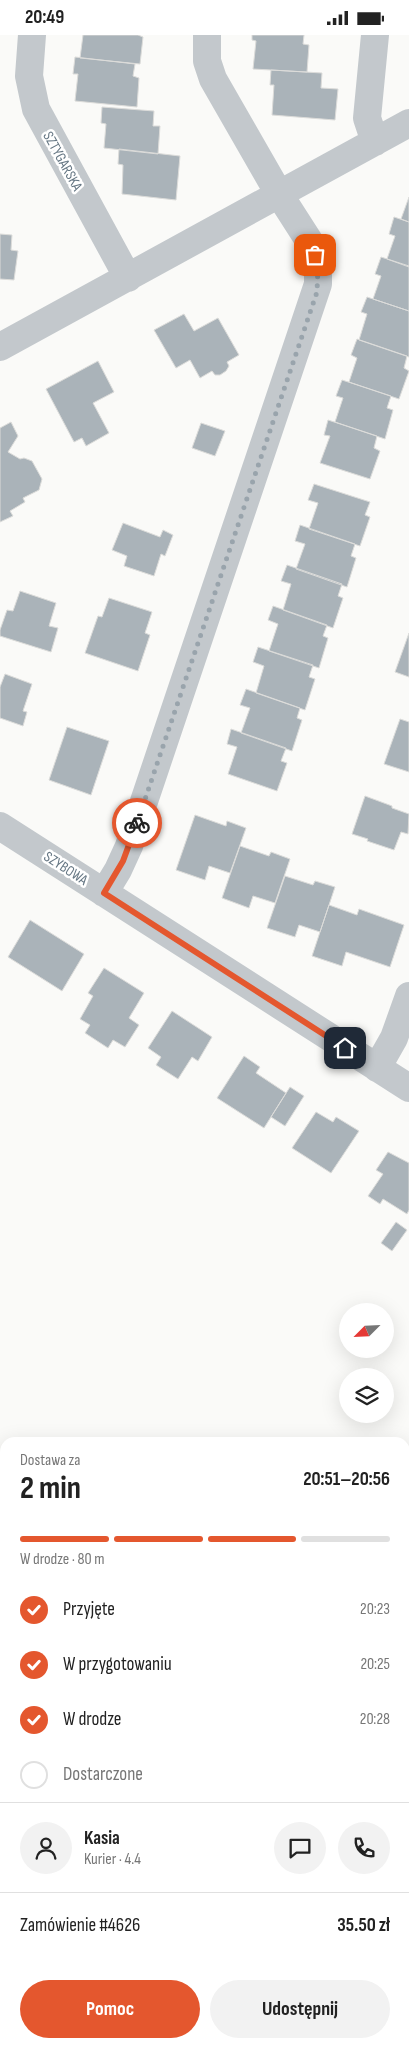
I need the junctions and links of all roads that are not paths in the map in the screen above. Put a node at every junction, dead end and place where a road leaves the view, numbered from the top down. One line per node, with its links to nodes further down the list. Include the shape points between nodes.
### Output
1 (32, 35): 7 (street, SZTYGARSKA, via 29,77 36,109)
2 (207, 35): 6 (street, via 206,54 212,75)
3 (374, 35): 5 (street, via 367,109 368,127)
4 (409, 123): 5 (street)
5 (374, 142): 6 (street)
6 (279, 194): 7 (street); 10 (street, via 314,251 318,267 317,292 129,846)
7 (128, 277): 8 (street)
8 (0, 347)
9 (0, 826): 10 (street, SZYBOWA)
10 (104, 893): 12 (street, SZYBOWA)
11 (409, 996): 12 (street, via 394,1038)
12 (377, 1068): 13 (street, SZYBOWA)
13 (409, 1088)

